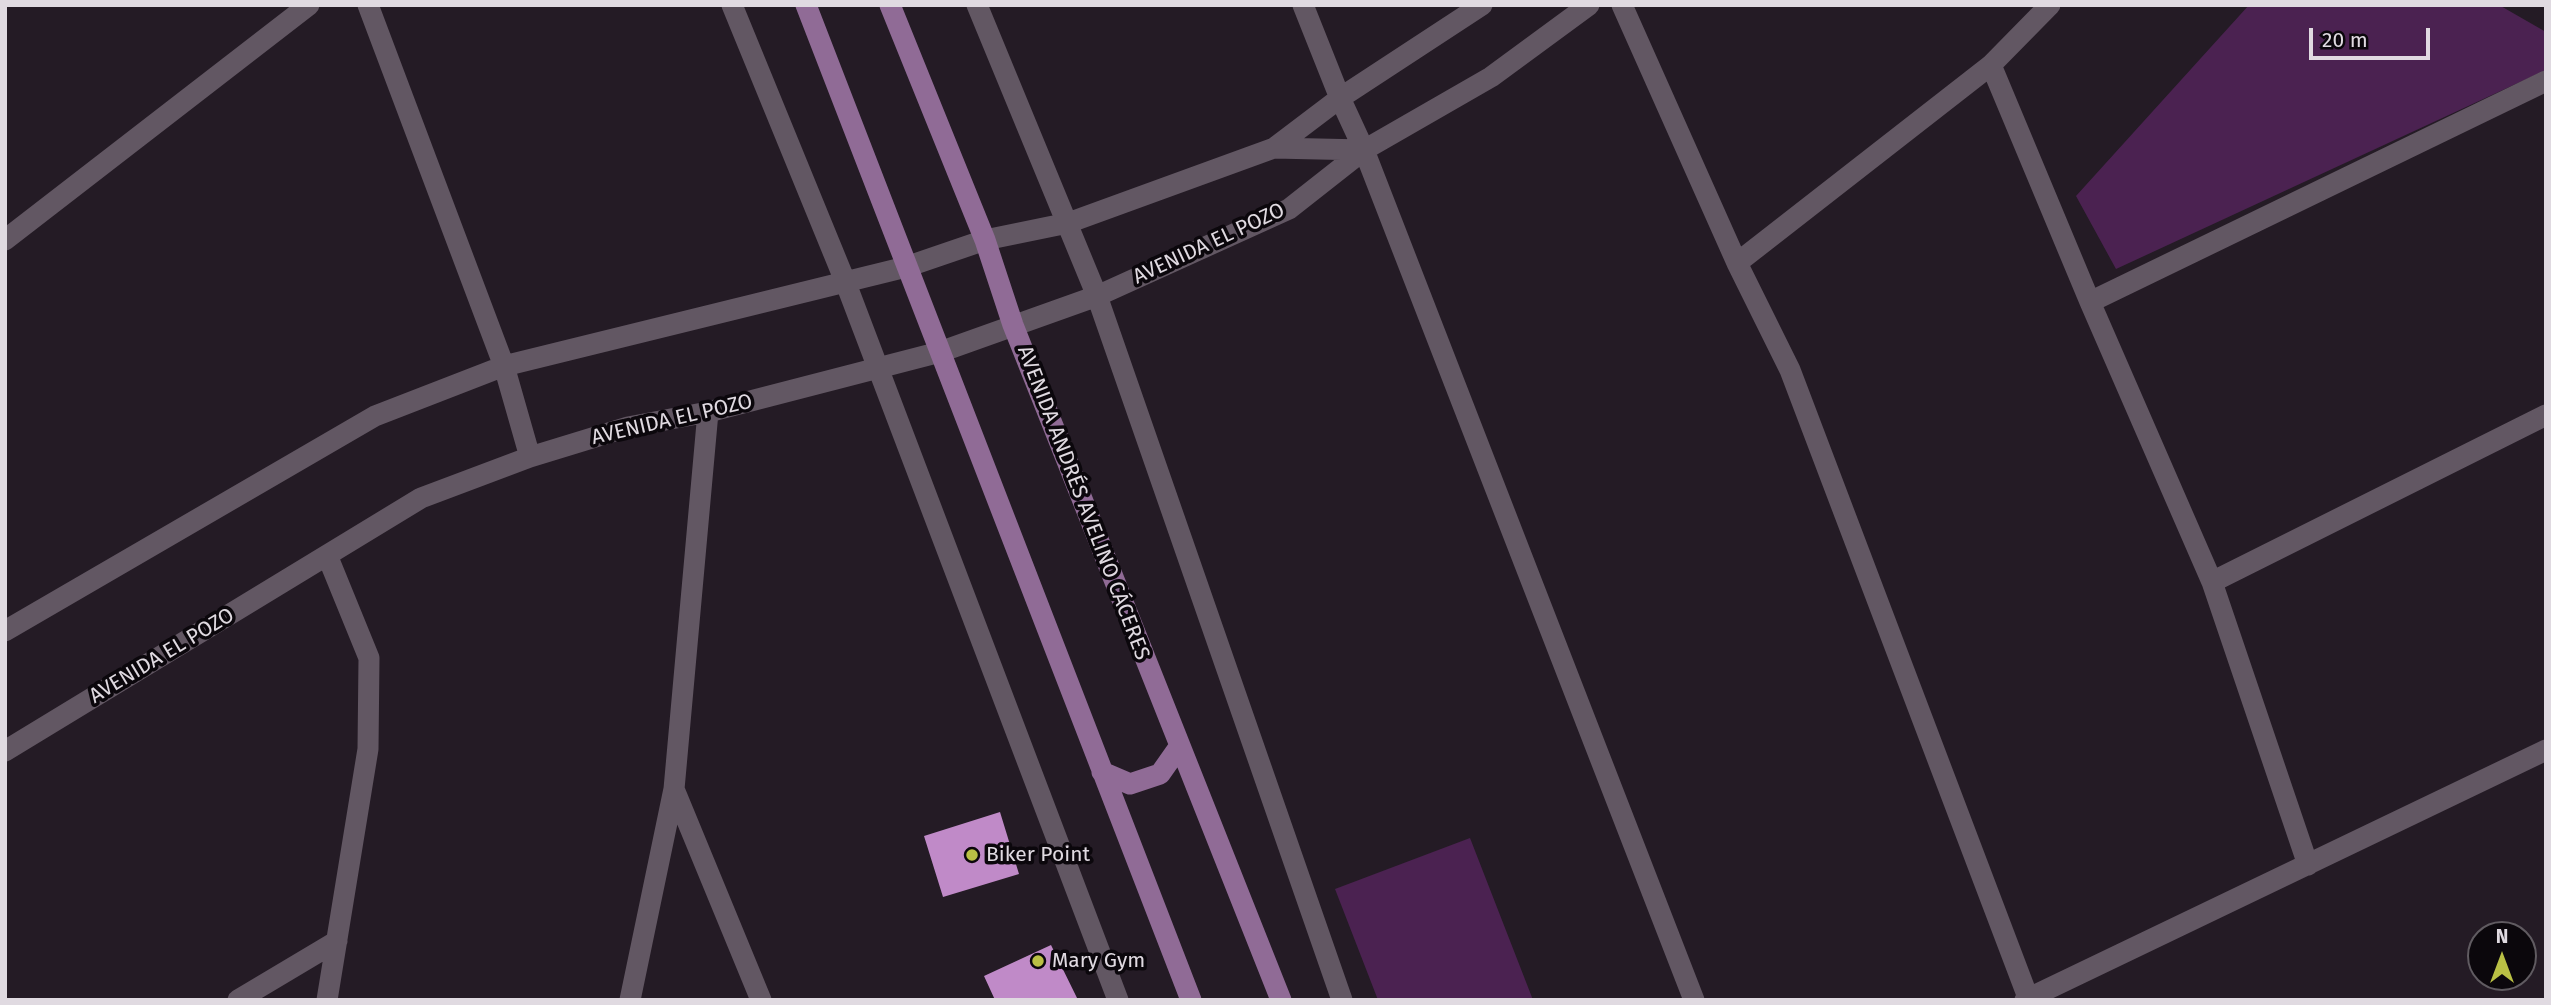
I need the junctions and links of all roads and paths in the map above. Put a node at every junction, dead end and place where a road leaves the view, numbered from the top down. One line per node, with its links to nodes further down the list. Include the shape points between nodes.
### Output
1 (309, 5): 18 (street)
2 (369, 5): 27 (street)
3 (732, 5): 22 (street)
4 (806, 5): 21 (main road)
5 (890, 5): 19 (main road, AVENIDA ANDRÉS AVELINO CÁCERES)
6 (977, 5): 17 (street)
7 (1303, 5): 14 (street)
8 (1482, 5): 14 (street)
9 (1589, 5): 16 (street, AVENIDA EL POZO, via 1491,77)
10 (1622, 5): 20 (street)
11 (2050, 5): 12 (street)
12 (1991, 65): 20 (street); 24 (street)
13 (2546, 81): 24 (street)
14 (1340, 98): 15 (street); 16 (street)
15 (1274, 148): 16 (street); 17 (street)
16 (1364, 150): 23 (street, AVENIDA EL POZO, via 1289,209); 51 (street)
17 (1068, 223): 19 (street); 23 (street)
18 (5, 240)
19 (985, 240): 21 (street); 25 (main road, AVENIDA ANDRÉS AVELINO CÁCERES)
20 (1737, 263): 42 (street, via 1790,370)
21 (906, 267): 22 (street); 26 (main road)
22 (845, 281): 27 (street); 28 (street)
23 (1097, 296): 25 (street, AVENIDA EL POZO); 50 (street)
24 (2090, 303): 33 (street)
25 (1013, 325): 26 (street, AVENIDA EL POZO); 35 (main road, AVENIDA ANDRÉS AVELINO CÁCERES)
26 (940, 352): 28 (street, AVENIDA EL POZO); 38 (main road)
27 (504, 366): 31 (street); 34 (street, via 375,416)
28 (879, 368): 29 (street, AVENIDA EL POZO); 47 (street)
29 (708, 412): 31 (street, AVENIDA EL POZO, via 628,427); 39 (street)
30 (2545, 417): 33 (street)
31 (530, 457): 32 (street, AVENIDA EL POZO, via 421,498)
32 (327, 555): 37 (street, AVENIDA EL POZO); 41 (street, via 369,658 368,749)
33 (2211, 582): 40 (street)
34 (5, 631)
35 (1179, 747): 38 (main road, via 1160,774 1130,784); 49 (main road, AVENIDA ANDRÉS AVELINO CÁCERES)
36 (2546, 750): 40 (street)
37 (5, 751)
38 (1102, 772): 48 (main road)
39 (674, 789): 45 (street); 46 (street)
40 (2308, 865): 42 (street)
41 (337, 941): 43 (street); 44 (street)
42 (2028, 999)
43 (238, 1000)
44 (327, 1000)
45 (630, 1000)
46 (761, 1000)
47 (1118, 1000)
48 (1191, 1000)
49 (1281, 1000)
50 (1342, 1000)
51 (1694, 1000)

